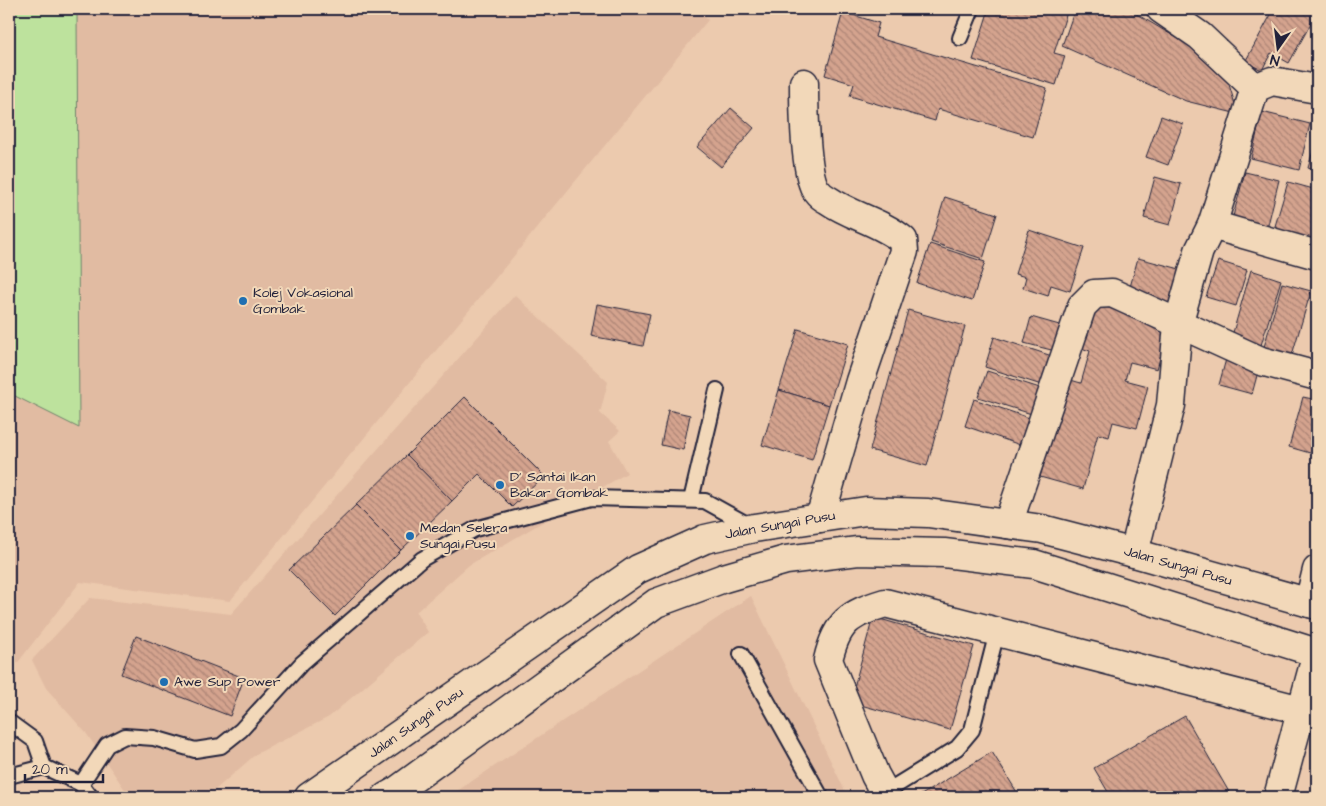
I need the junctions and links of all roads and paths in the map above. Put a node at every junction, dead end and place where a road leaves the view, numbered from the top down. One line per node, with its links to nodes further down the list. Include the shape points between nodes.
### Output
1 (972, 9): 3 (lane)
2 (1171, 11): 5 (street)
3 (960, 38)
4 (804, 83): 13 (street, via 810,176 816,191 893,232 903,240 904,251 860,381)
5 (1255, 88): 6 (street, via 1272,81); 7 (street)
6 (1317, 89)
7 (1212, 225): 8 (street); 9 (street, via 1199,251)
8 (1317, 255)
9 (1178, 324): 10 (street, via 1261,361); 14 (street, via 1112,293 1094,294 1082,306); 16 (street, via 1171,406)
10 (1317, 376)
11 (717, 390): 12 (lane)
12 (690, 500): 15 (lane, via 705,501); 26 (lane, via 592,498 474,529 422,559 302,663 241,730 221,746 195,750 154,738 125,736 107,745)
13 (820, 518): 14 (street, Jalan Sungai Pusu, via 866,511 928,513); 15 (street, Jalan Sungai Pusu)
14 (1008, 524): 16 (street, Jalan Sungai Pusu)
15 (754, 528): 30 (street, Jalan Sungai Pusu, via 705,539 638,569)
16 (1134, 553): 18 (street, Jalan Sungai Pusu)
17 (1317, 570): 18 (street)
18 (1313, 604)
19 (997, 632): 22 (street); 27 (lane, via 972,730 957,748); 27 (street, via 885,603 862,610 842,624 828,660)
20 (1317, 653): 22 (street); 28 (street, via 1034,564 944,553 868,552 786,560 656,603)
21 (741, 654): 31 (lane)
22 (1301, 710): 32 (street)
23 (9, 722): 24 (lane, via 34,741)
24 (44, 767): 25 (lane); 26 (lane)
25 (9, 776)
26 (81, 784): 29 (lane)
27 (885, 795)
28 (393, 796)
29 (90, 797)
30 (309, 797)
31 (821, 797)
32 (1278, 797)

